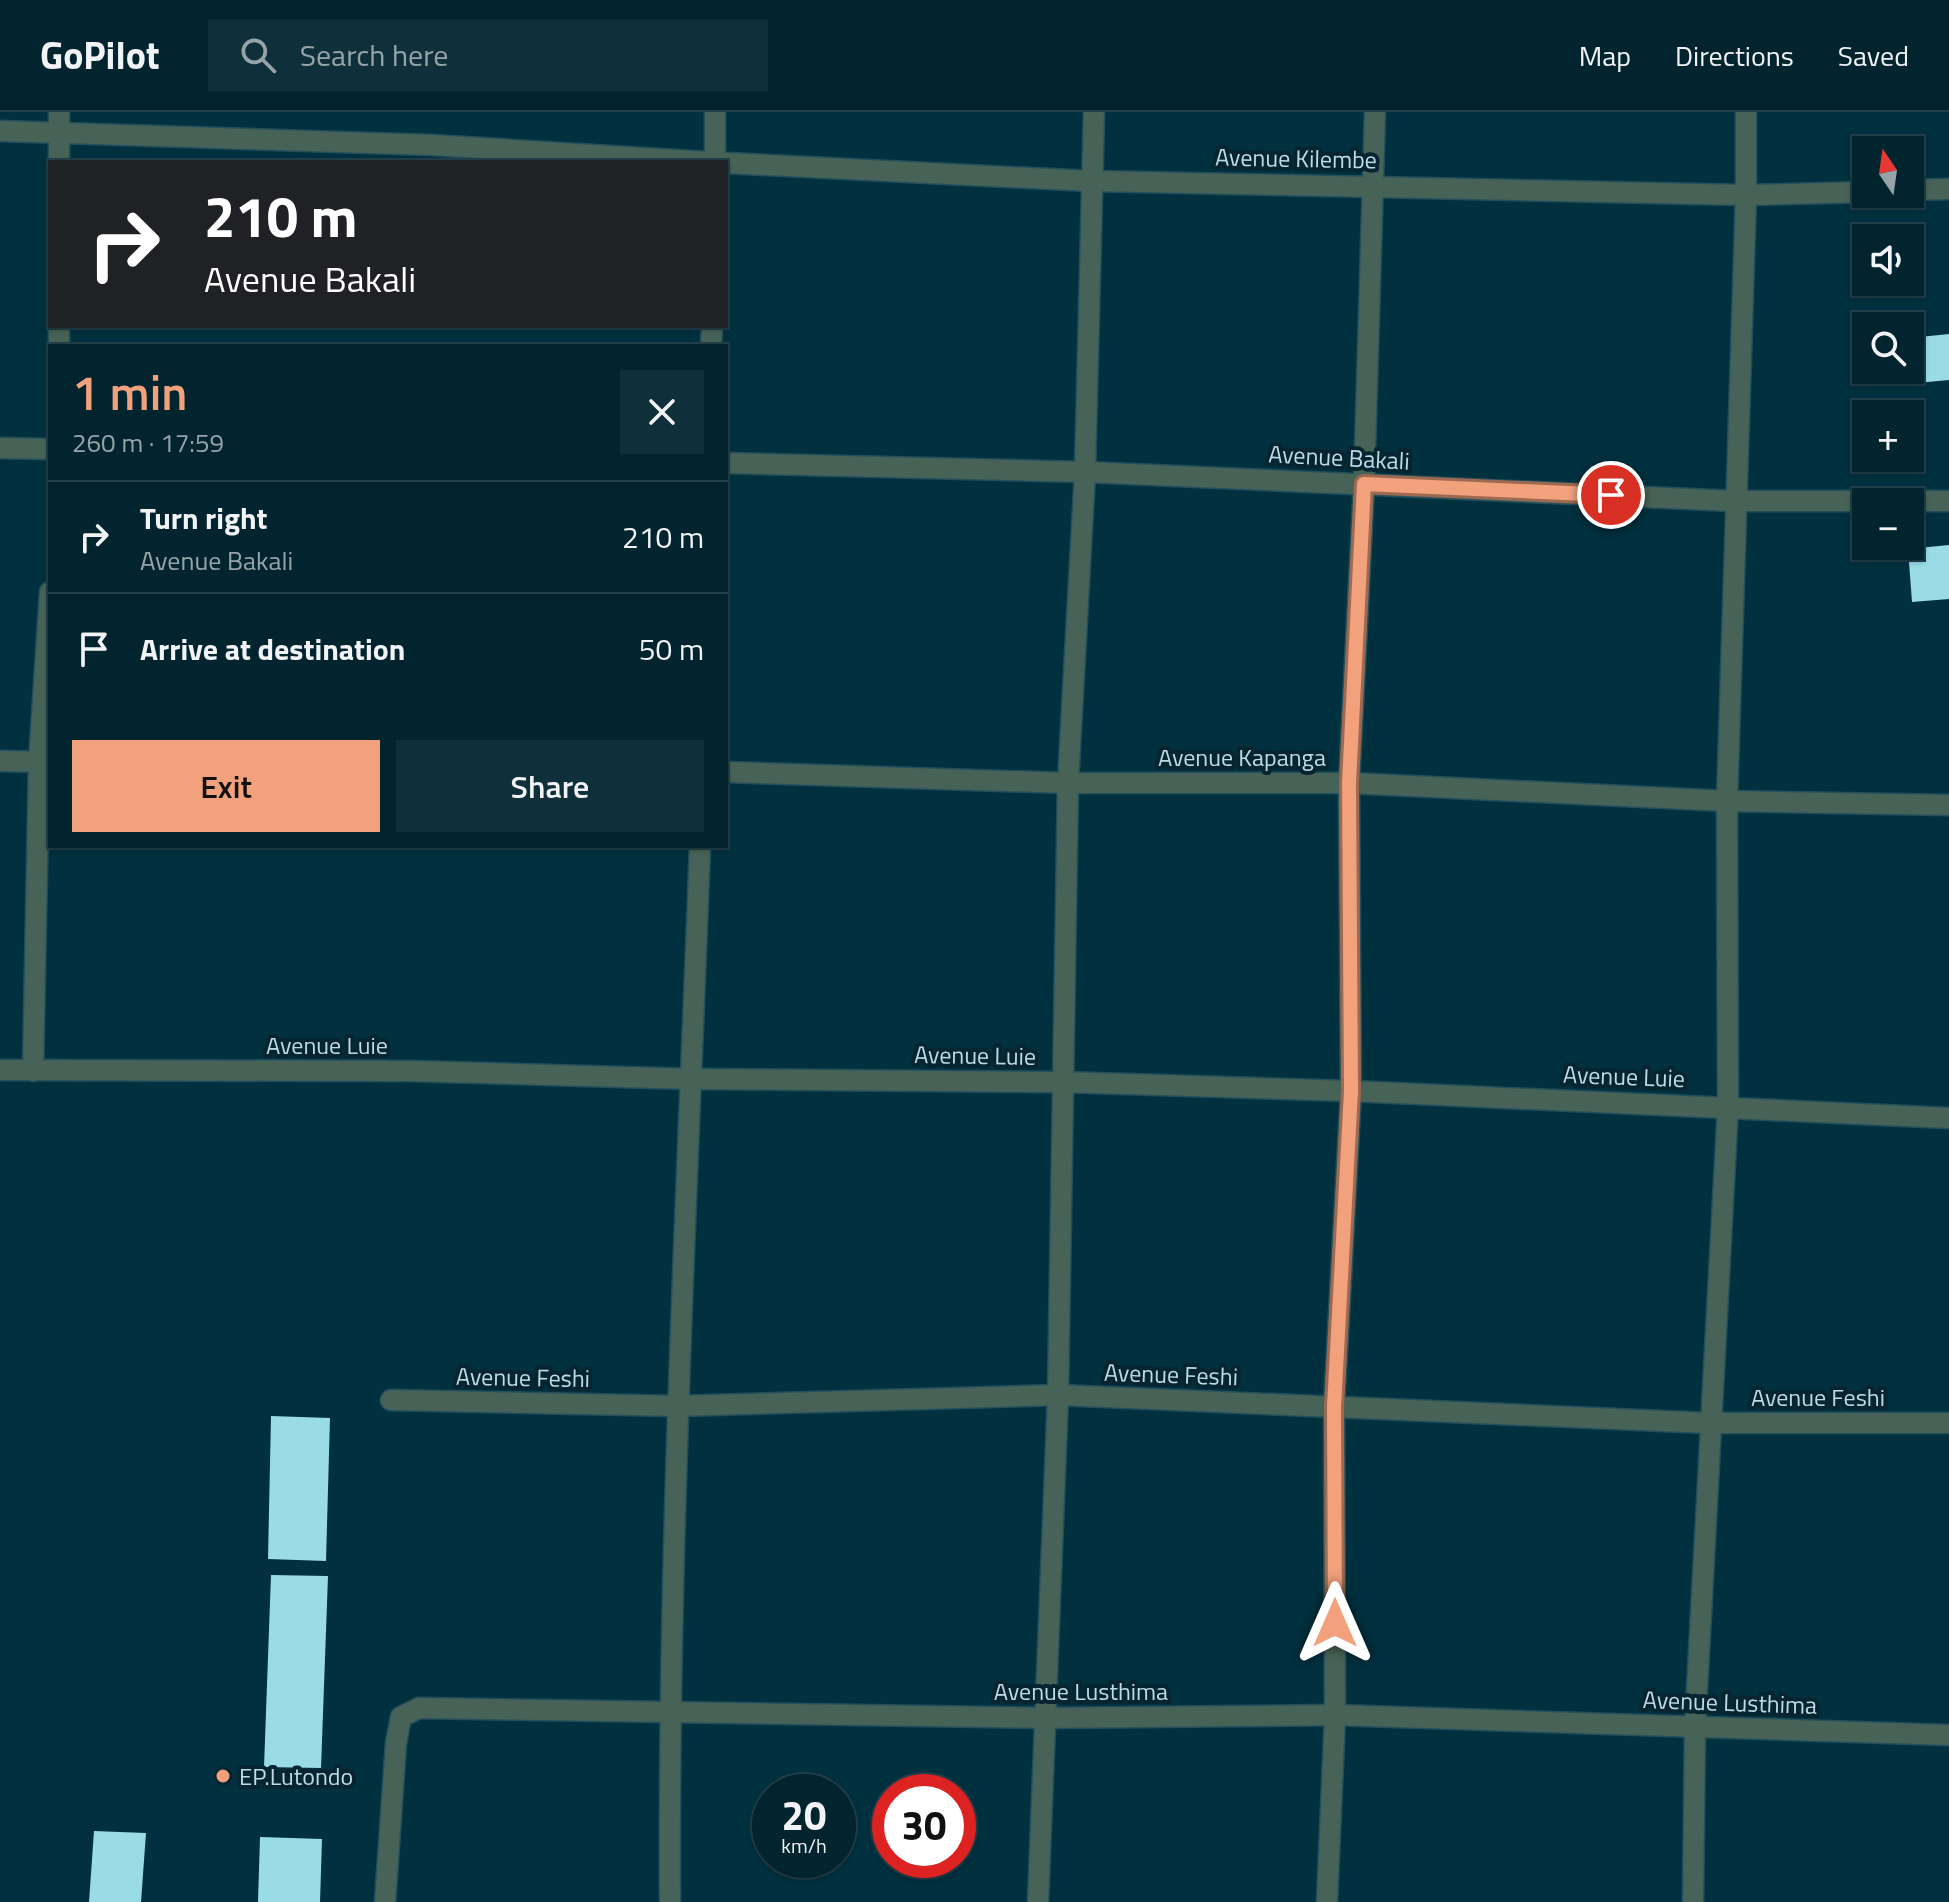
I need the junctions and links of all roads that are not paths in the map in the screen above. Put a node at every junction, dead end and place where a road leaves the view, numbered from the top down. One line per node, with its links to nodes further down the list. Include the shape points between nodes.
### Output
1 (59, 112): 7 (street)
2 (715, 112): 10 (street)
3 (1094, 112): 12 (street)
4 (1375, 112): 13 (street)
5 (1746, 112): 17 (street)
6 (0, 131): 7 (street)
7 (58, 133): 8 (street); 9 (street, via 432,145)
8 (59, 160)
9 (676, 160)
10 (715, 160)
11 (728, 163): 12 (street, Avenue Kilembe)
12 (1091, 181): 13 (street, Avenue Kilembe); 21 (street)
13 (1373, 186): 17 (street, Avenue Kilembe); 22 (street)
14 (1949, 189): 15 (street)
15 (1924, 190)
16 (1852, 192): 17 (street, Avenue Kilembe)
17 (1746, 195): 23 (street)
18 (0, 448): 19 (street)
19 (48, 449)
20 (728, 463): 21 (street, Avenue Bakali)
21 (1085, 472): 22 (street, Avenue Bakali); 29 (street)
22 (1364, 484): 23 (street, Avenue Bakali); 30 (street)
23 (1734, 501): 24 (street, Avenue Bakali); 31 (street)
24 (1949, 501)
25 (48, 649): 27 (street)
26 (0, 761): 27 (street)
27 (44, 762): 35 (street)
28 (728, 772): 29 (street, Avenue Kapanga)
29 (1068, 783): 30 (street, Avenue Kapanga); 37 (street)
30 (1349, 783): 31 (street, Avenue Kapanga); 38 (street)
31 (1727, 801): 32 (street, Avenue Kapanga); 39 (street)
32 (1949, 805)
33 (700, 848): 36 (street)
34 (0, 1070): 35 (street, Avenue Luie)
35 (33, 1071): 36 (street, Avenue Luie, via 409,1071)
36 (691, 1079): 37 (street, Avenue Luie); 43 (street)
37 (1061, 1082): 38 (street, Avenue Luie); 41 (street)
38 (1351, 1091): 39 (street, Avenue Luie); 44 (street)
39 (1728, 1106): 40 (street, Avenue Luie); 45 (street)
40 (1949, 1118)
41 (1058, 1395): 43 (street, Avenue Feshi); 44 (street, Avenue Feshi); 49 (street)
42 (391, 1400): 43 (street, Avenue Feshi)
43 (678, 1406): 47 (street)
44 (1334, 1407): 45 (street, Avenue Feshi); 48 (street)
45 (1709, 1423): 46 (street, Avenue Feshi); 50 (street)
46 (1949, 1423)
47 (669, 1711): 49 (street, Avenue Lusthima); 52 (street, Avenue Lusthima, via 419,1708 401,1717); 53 (street)
48 (1335, 1715): 49 (street, Avenue Lusthima); 50 (street, Avenue Lusthima); 55 (street)
49 (1045, 1718): 54 (street)
50 (1695, 1727): 51 (street, Avenue Lusthima); 56 (street)
51 (1949, 1735)
52 (385, 1902)
53 (670, 1902)
54 (1038, 1902)
55 (1327, 1902)
56 (1693, 1902)

